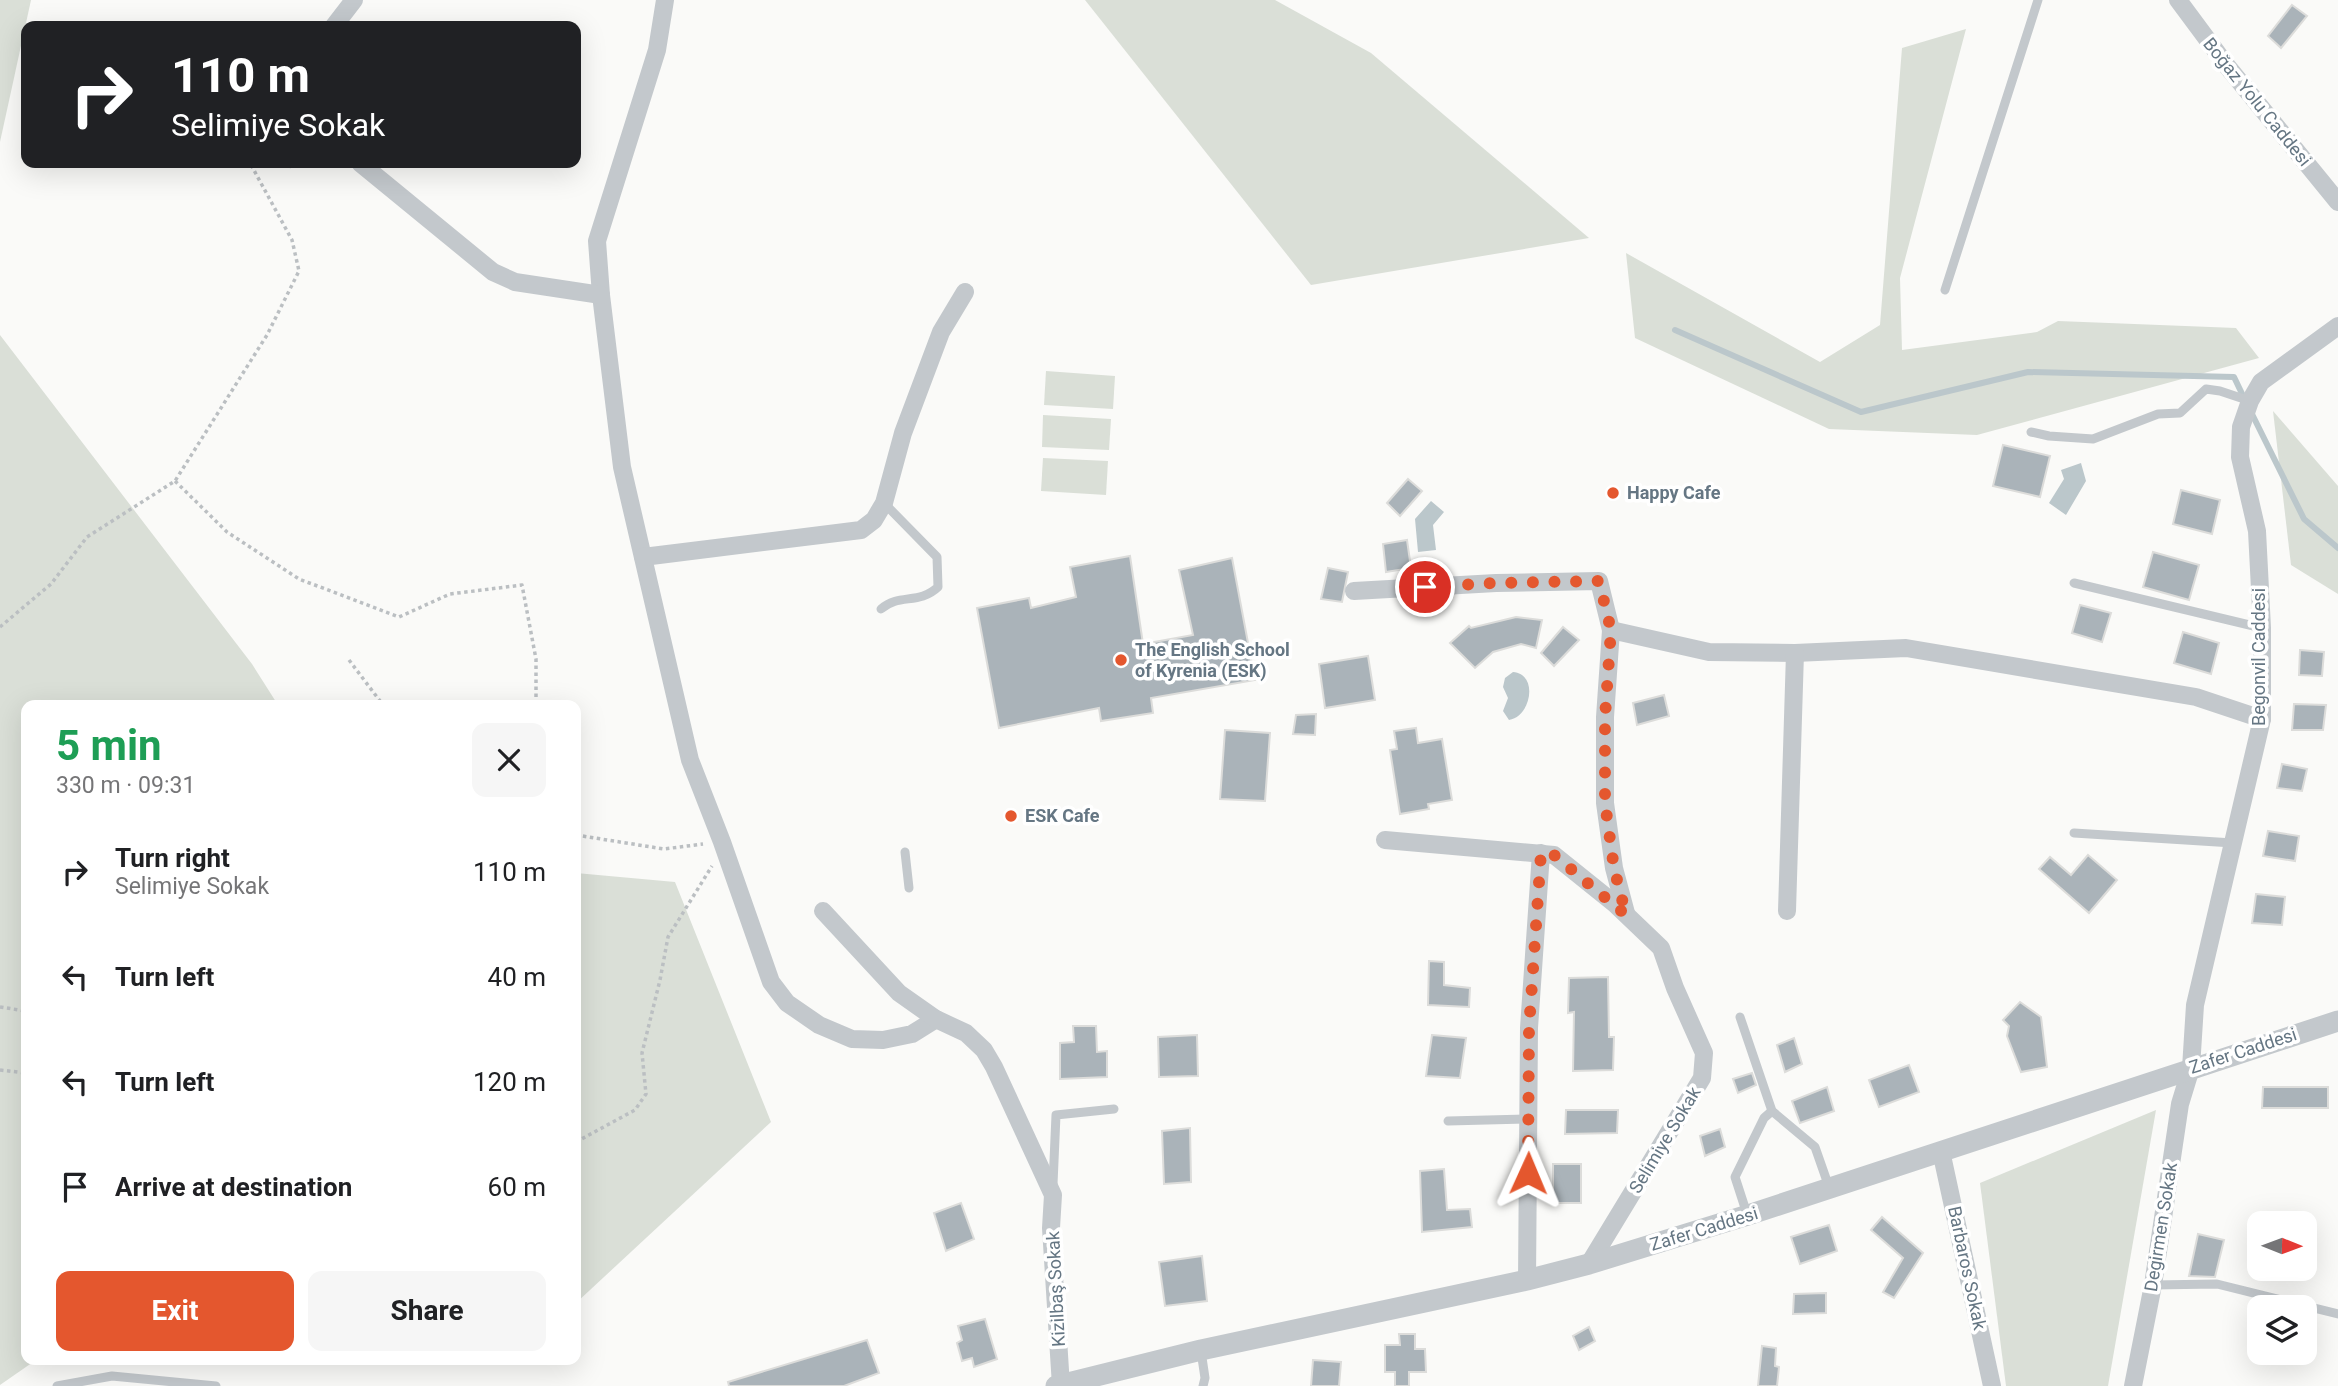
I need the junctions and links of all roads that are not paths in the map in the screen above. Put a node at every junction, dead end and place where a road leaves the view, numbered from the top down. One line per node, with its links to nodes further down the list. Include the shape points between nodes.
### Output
1 (354, 0): 5 (street)
2 (665, 0): 10 (street, via 657,50 597,241)
3 (2038, 0): 8 (lane)
4 (2178, 0): 7 (street, Boğaz Yolu Caddesi)
5 (338, 21)
6 (366, 168): 10 (street, via 493,272 514,282)
7 (2338, 202)
8 (1945, 290)
9 (965, 292): 14 (street, via 941,332 903,433)
10 (601, 295): 15 (street, via 622,467)
11 (2338, 326): 12 (street, Begonvil Caddesi, via 2261,382)
12 (2250, 401): 13 (lane, via 2206,389 2180,413 2158,414 2093,439); 19 (street, Begonvil Caddesi, via 2241,427 2240,457 2257,531)
13 (2031, 432)
14 (884, 503): 15 (street, via 861,530); 18 (lane, via 937,557 939,570 937,587 929,595 889,602)
15 (643, 557): 33 (street, via 690,760 771,982 787,1003 819,1026 852,1039 883,1040 912,1034)
16 (2074, 583): 19 (lane)
17 (1354, 592): 20 (street, via 1599,581)
18 (881, 609)
19 (2262, 628): 22 (street, Begonvil Caddesi)
20 (1611, 630): 21 (street, via 1709,652); 31 (street, via 1605,803)
21 (1795, 653): 22 (street, via 1906,648 2196,697); 30 (street)
22 (2262, 719): 25 (street, Begonvil Caddesi)
23 (2074, 833): 25 (lane)
24 (1385, 839): 27 (street, Selimiye Sokak)
25 (2233, 843): 35 (street, Begonvil Caddesi, via 2195,1005)
26 (905, 852): 28 (lane)
27 (1541, 853): 31 (street, Selimiye Sokak, via 1554,855); 38 (street)
28 (909, 888)
29 (823, 911): 33 (street, via 899,993)
30 (1787, 911)
31 (1626, 915): 44 (street, Selimiye Sokak, via 1661,948 1704,1053 1702,1078)
32 (1740, 1017): 37 (lane)
33 (936, 1019): 42 (street, via 966,1033 984,1050)
34 (2338, 1021): 35 (street, Zafer Caddesi)
35 (2191, 1068): 40 (street, Zafer Caddesi); 46 (street, Degirmen Sokak, via 2180,1104)
36 (1114, 1109): 42 (lane, via 1056,1115)
37 (1772, 1111): 41 (lane, via 1815,1147); 43 (lane, via 1764,1118 1735,1177)
38 (1528, 1119): 39 (lane); 45 (street)
39 (1448, 1121)
40 (1941, 1151): 41 (street, Zafer Caddesi); 53 (street, Barbaros Sokak)
41 (1829, 1188): 43 (street, Zafer Caddesi)
42 (1053, 1195): 49 (street, Kizilbaş Sokak)
43 (1748, 1215): 44 (street, Zafer Caddesi)
44 (1589, 1264): 45 (street, Zafer Caddesi)
45 (1527, 1280): 48 (street, Zafer Caddesi)
46 (2153, 1285): 47 (lane, via 2217,1284); 54 (street, Degirmen Sokak)
47 (2338, 1314)
48 (1201, 1350): 49 (street, Zafer Caddesi); 52 (lane)
49 (1060, 1385)
50 (57, 1386): 51 (lane, via 112,1376)
51 (216, 1386)
52 (1203, 1386)
53 (1992, 1386)
54 (2133, 1386)

